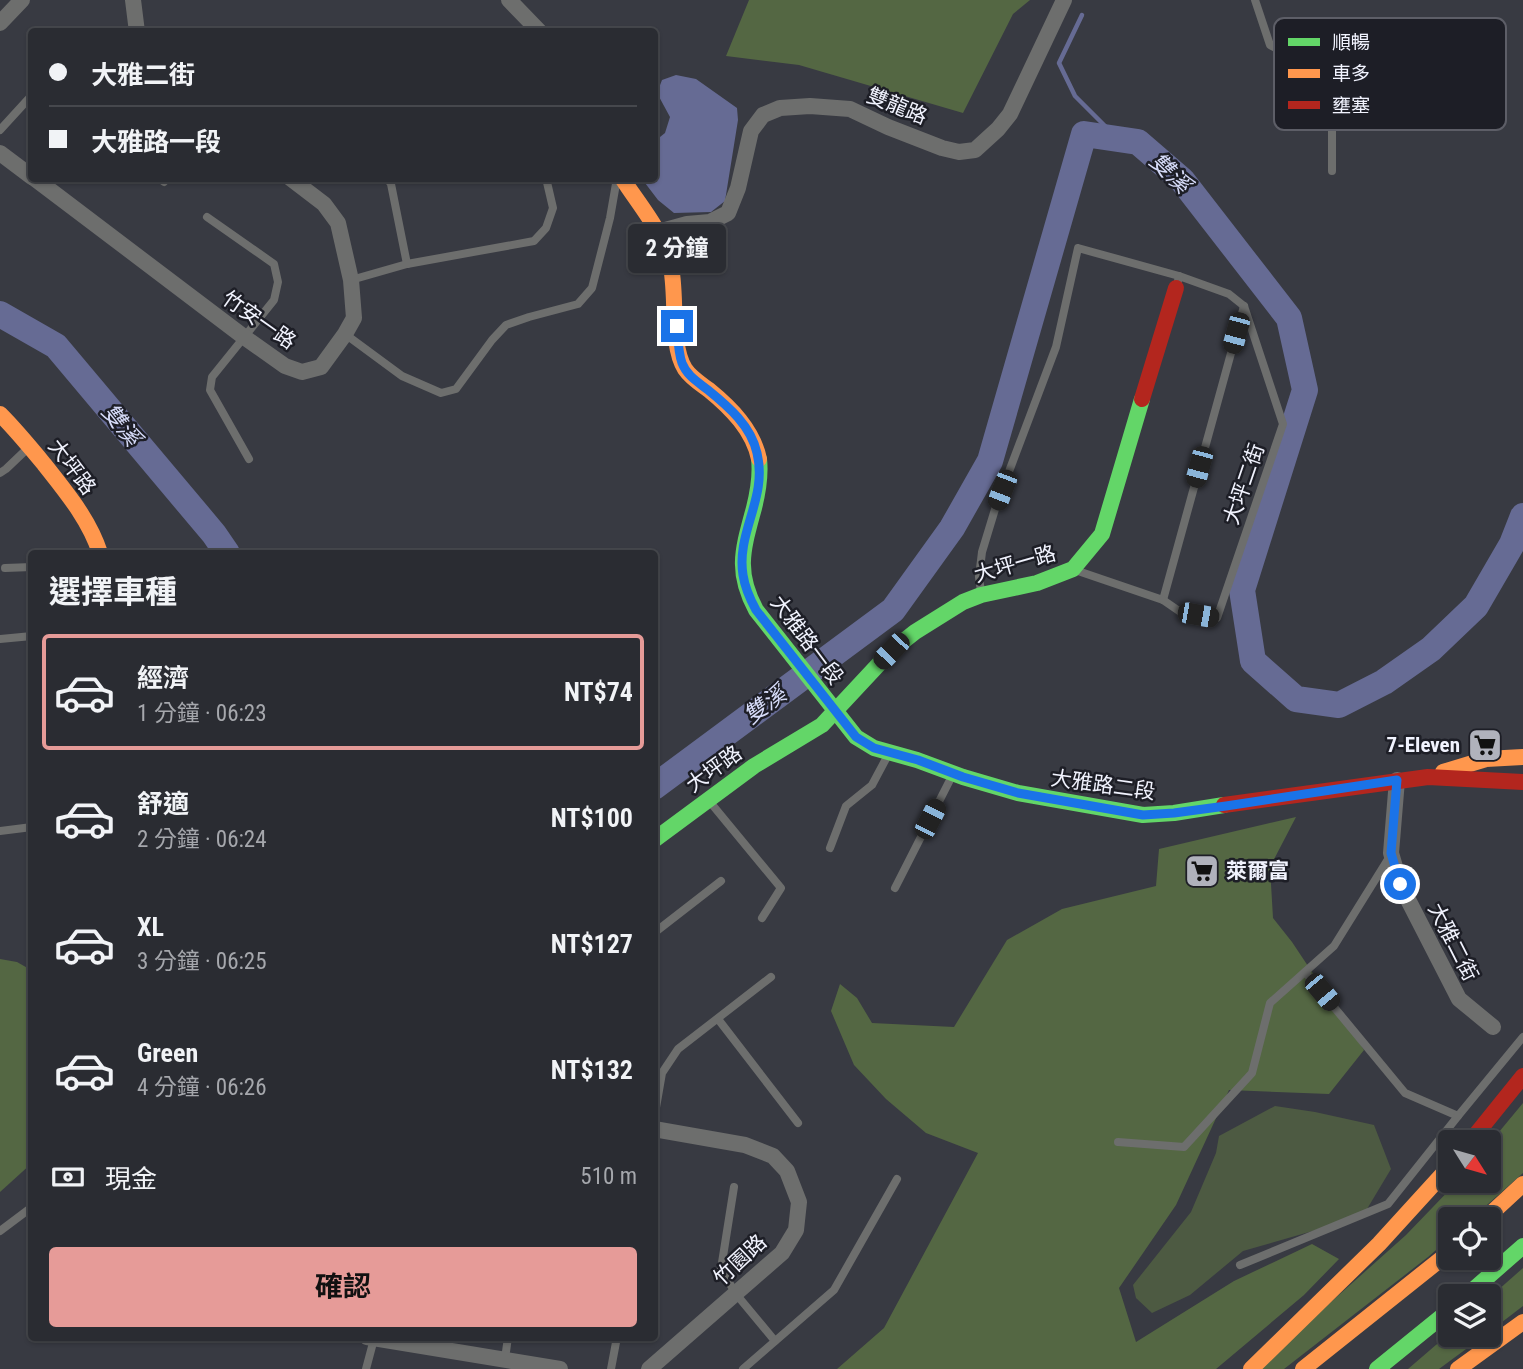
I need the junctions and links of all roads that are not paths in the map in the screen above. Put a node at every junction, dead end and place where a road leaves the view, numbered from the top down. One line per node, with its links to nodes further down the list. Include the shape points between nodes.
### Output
1 (22, 0): 6 (street)
2 (134, 0): 7 (street)
3 (509, 0): 8 (street)
4 (1064, 0): 23 (street, 雙龍路, via 1010,114 975,150 942,148 850,110 780,108 763,115 751,131 728,213 710,222)
5 (1255, 0): 9 (lane)
6 (0, 23)
7 (137, 28)
8 (531, 28)
9 (1274, 48)
10 (28, 99): 11 (lane)
11 (0, 130)
12 (1332, 130): 14 (lane)
13 (0, 153): 15 (street, 竹安一路)
14 (1332, 171)
15 (28, 174)
16 (38, 182): 29 (street, 竹安一路)
17 (295, 182): 25 (street, 竹安一路, via 324,204 338,223)
18 (390, 182): 24 (lane)
19 (547, 182): 24 (lane, via 552,208 546,228 534,241)
20 (619, 182): 28 (lane, via 592,288 578,304 506,325 456,389 441,393 402,376)
21 (623, 182): 23 (main road, 大雅路一段)
22 (207, 217): 29 (lane, via 274,264 278,282 274,300)
23 (658, 232): 42 (main road, 大雅路一段, via 671,262 682,364 736,415 757,450 759,488 742,554 747,592)
24 (407, 264): 25 (lane)
25 (351, 280): 28 (street, 竹安一路, via 354,318)
26 (1178, 282): 27 (lane, via 1229,294); 37 (main road, 大坪一路, via 1102,534); 38 (lane, via 1078,248 1056,347 982,552)
27 (1244, 306): 39 (lane); 39 (lane, 大坪二街, via 1283,424 1217,618 1179,611)
28 (345, 334): 29 (street, 竹安一路, via 321,367 303,372 285,366)
29 (244, 337): 32 (lane, via 212,377 210,390)
30 (0, 414): 31 (main road, 大坪路)
31 (30, 447): 33 (lane); 34 (main road, 大坪路, via 68,495)
32 (249, 459)
33 (0, 473)
34 (99, 550)
35 (28, 567): 36 (lane)
36 (5, 568)
37 (1073, 569): 38 (main road, 大坪一路, via 1027,586); 39 (lane)
38 (981, 595): 42 (main road, 大坪一路, via 946,612 891,651)
39 (1163, 600)
40 (28, 636): 41 (lane)
41 (0, 639)
42 (835, 711): 43 (main road, 大雅路二段, via 856,737); 49 (main road, 大坪路, via 822,725)
43 (890, 752): 45 (main road, 大雅路二段); 53 (lane, via 872,785 846,806)
44 (1523, 757): 46 (main road, 大雅路二段, via 1486,759)
45 (953, 773): 47 (main road, 大雅路二段, via 1018,793 1143,815); 56 (lane)
46 (1428, 777): 47 (main road, 大雅路二段); 48 (main road, 大雅路二段)
47 (1397, 780): 54 (street, 大雅二街)
48 (1523, 782)
49 (708, 800): 52 (main road, 大坪路); 57 (lane, via 781,888)
50 (28, 828): 51 (lane)
51 (0, 831)
52 (658, 838)
53 (830, 848)
54 (1391, 853): 59 (lane, via 1334,946); 62 (street, 大雅二街, via 1400,884 1459,999)
55 (721, 881): 58 (lane)
56 (895, 888)
57 (762, 918)
58 (658, 930)
59 (1305, 972): 66 (lane, via 1405,1093); 70 (lane, via 1270,1003 1252,1073 1184,1147)
60 (771, 977): 61 (lane)
61 (718, 1018): 65 (lane, via 678,1049 662,1073); 67 (lane)
62 (1493, 1027)
63 (1523, 1037): 66 (lane)
64 (1523, 1076): 69 (main road)
65 (658, 1096)
66 (1458, 1116): 80 (lane, via 1388,1204)
67 (798, 1123)
68 (658, 1130): 82 (street, 竹園路, via 745,1145 773,1156 787,1171 799,1202 796,1230 782,1253)
69 (1479, 1130)
70 (1118, 1142)
71 (897, 1179): 89 (lane, via 834,1290)
72 (1438, 1180): 96 (main road, via 1347,1277)
73 (1523, 1184): 75 (main road)
74 (734, 1187): 82 (lane, via 721,1269)
75 (1498, 1207)
76 (28, 1211): 77 (lane)
77 (0, 1231)
78 (1523, 1246): 81 (main road)
79 (1438, 1261): 97 (main road)
80 (1240, 1265)
81 (1480, 1284)
82 (736, 1294): 89 (lane); 94 (street, 竹園路)
83 (1438, 1320): 98 (main road)
84 (1523, 1322): 99 (main road)
85 (371, 1341): 91 (lane)
86 (390, 1341): 90 (street)
87 (507, 1341): 90 (lane)
88 (616, 1341): 93 (lane)
89 (775, 1341): 95 (lane)
90 (505, 1359): 92 (street)
91 (366, 1369)
92 (560, 1369)
93 (611, 1369)
94 (649, 1369)
95 (743, 1369)
96 (1251, 1369)
97 (1303, 1369)
98 (1377, 1369)
99 (1458, 1369)

